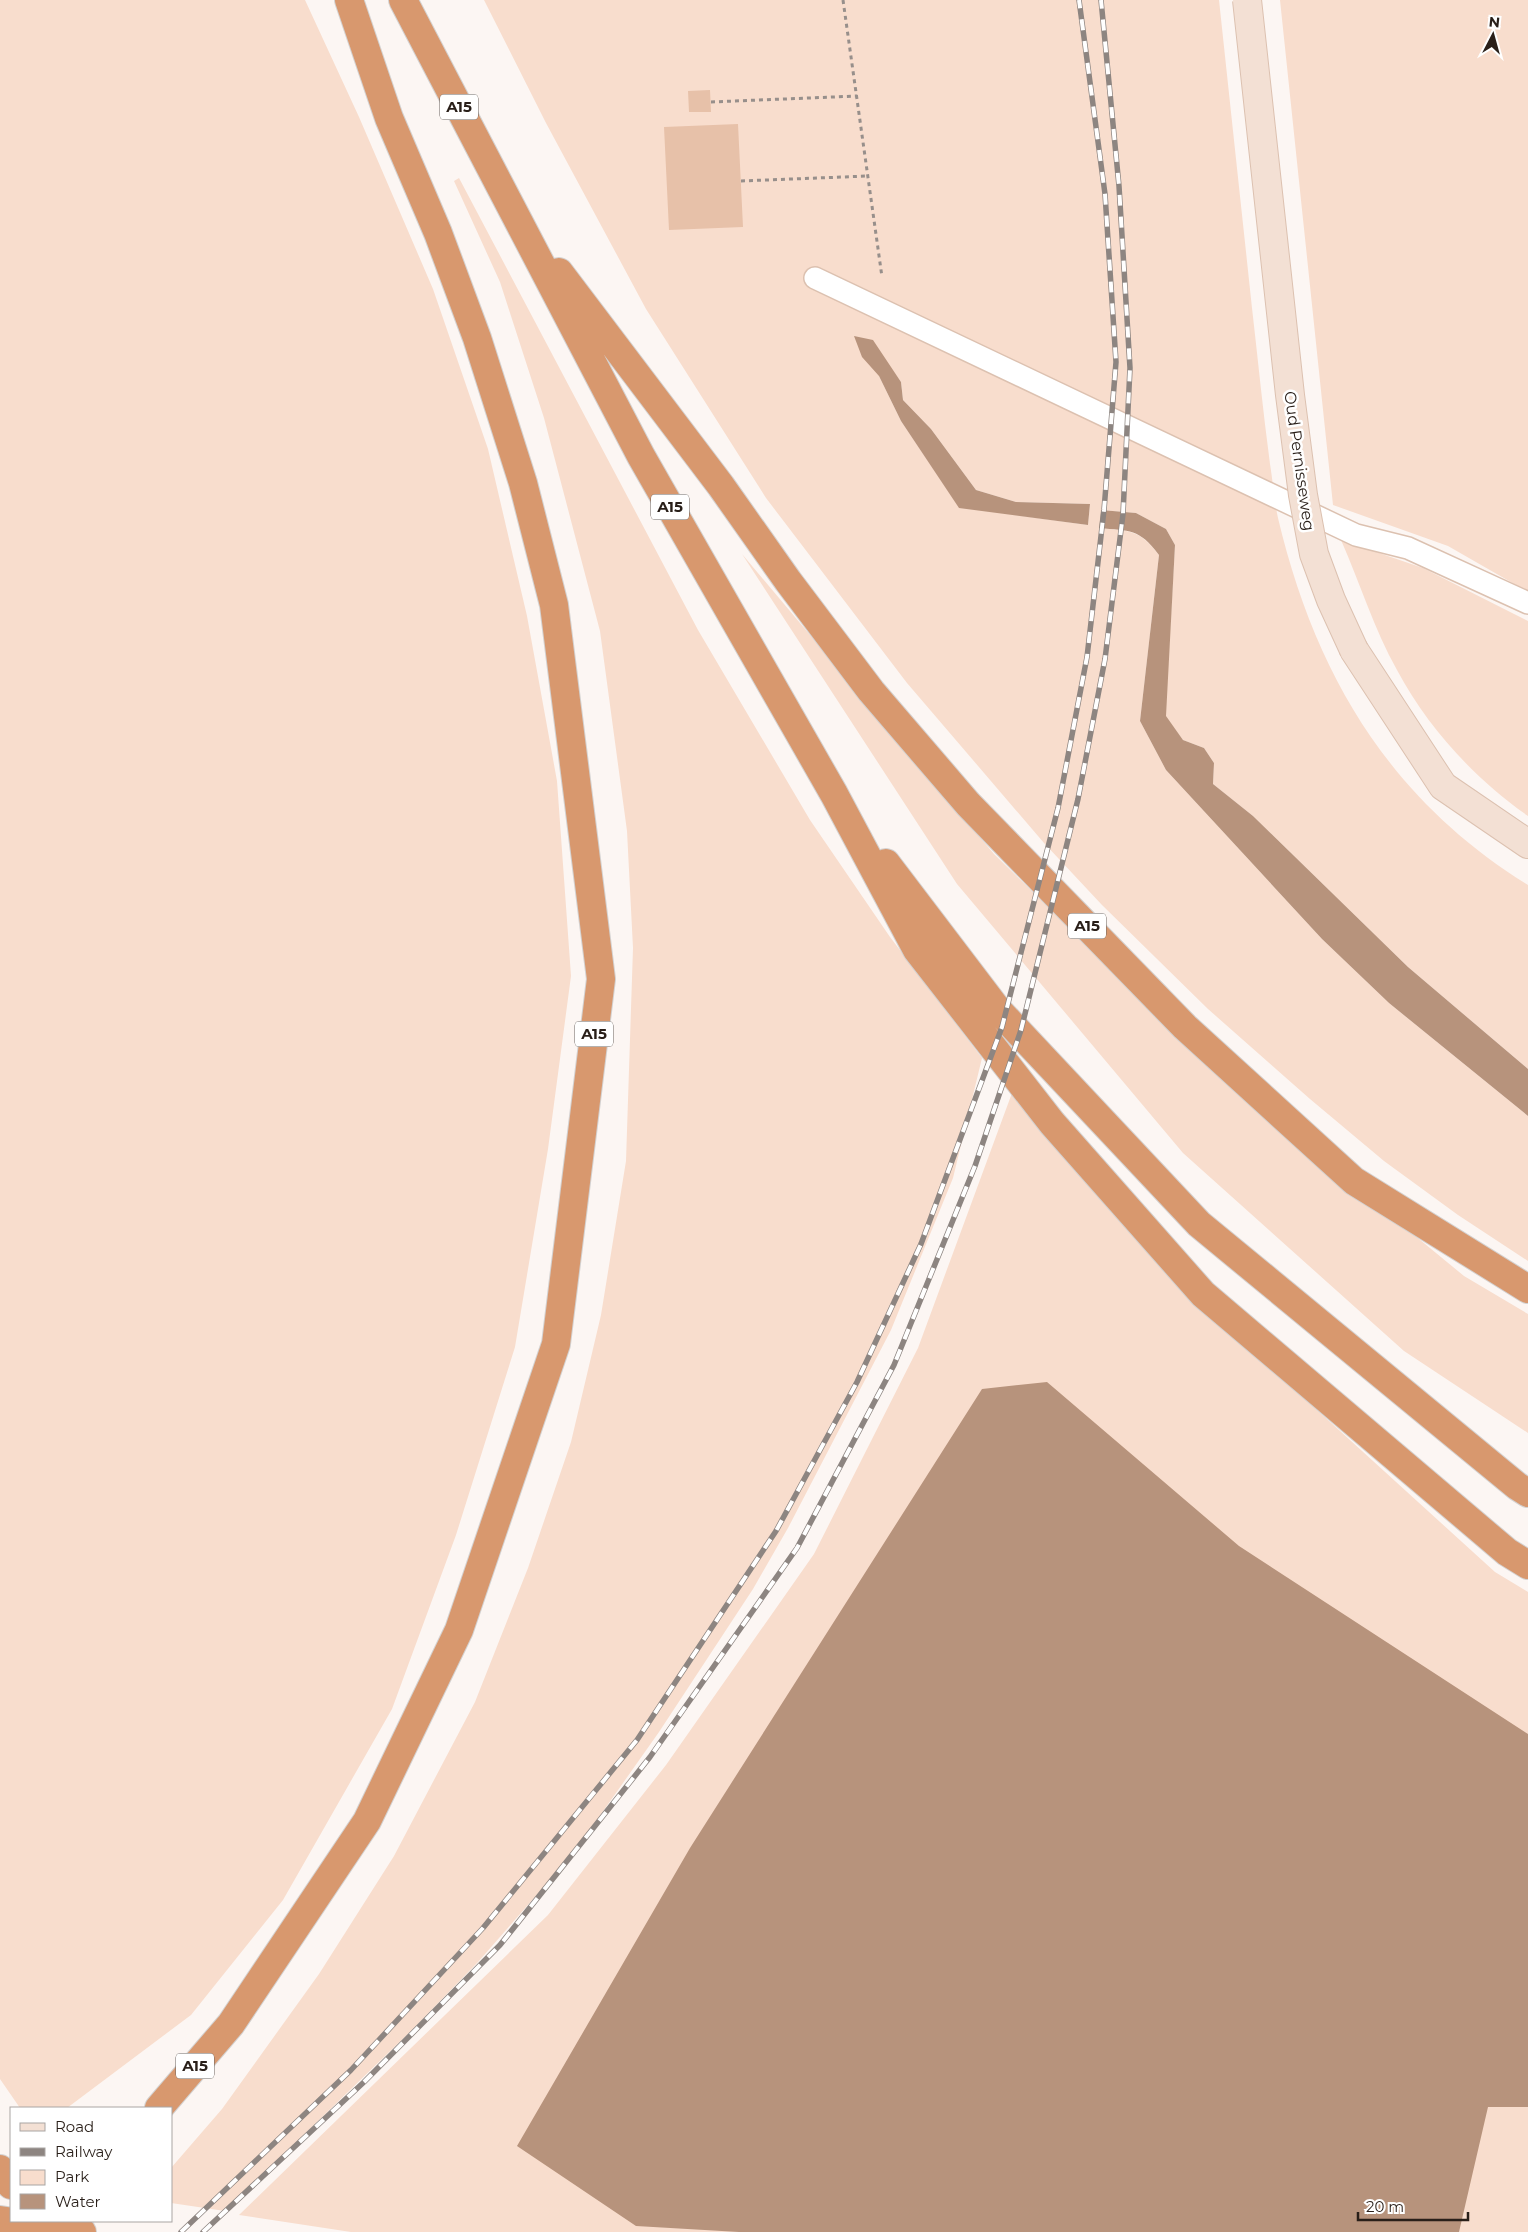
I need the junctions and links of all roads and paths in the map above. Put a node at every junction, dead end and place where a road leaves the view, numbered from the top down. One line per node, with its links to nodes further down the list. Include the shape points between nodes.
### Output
1 (349, 0): 18 (highway, A15, via 389,118 438,233 477,338 528,502 554,605 601,979 556,1344 459,1630 367,1821 231,2024)
2 (403, 0): 9 (highway, A15)
3 (843, 0): 5 (path)
4 (1247, 0): 14 (street, Oud Pernisseweg, bridge, via 1289,386 1314,554 1354,650 1443,786)
5 (857, 96): 6 (path); 7 (path)
6 (711, 102)
7 (868, 176): 8 (path); 11 (path)
8 (741, 181)
9 (516, 214): 13 (highway, A15, via 641,456); 15 (highway, A15, via 871,691 968,804 1185,1027 1354,1181)
10 (815, 278): 11 (lane)
11 (888, 314): 12 (lane, via 1356,535 1408,548)
12 (1528, 603)
13 (834, 794): 16 (highway, A15, via 997,1009 1199,1224); 17 (highway, A15, via 917,950 1052,1123 1203,1294 1507,1552)
14 (1528, 844)
15 (1528, 1289)
16 (1528, 1493)
17 (1528, 1565)
18 (160, 2107)
19 (0, 2169): 20 (highway)
20 (10, 2184)
21 (14, 2222): 24 (highway)
22 (49, 2222): 23 (highway, bridge)
23 (37, 2232)
24 (82, 2232)

